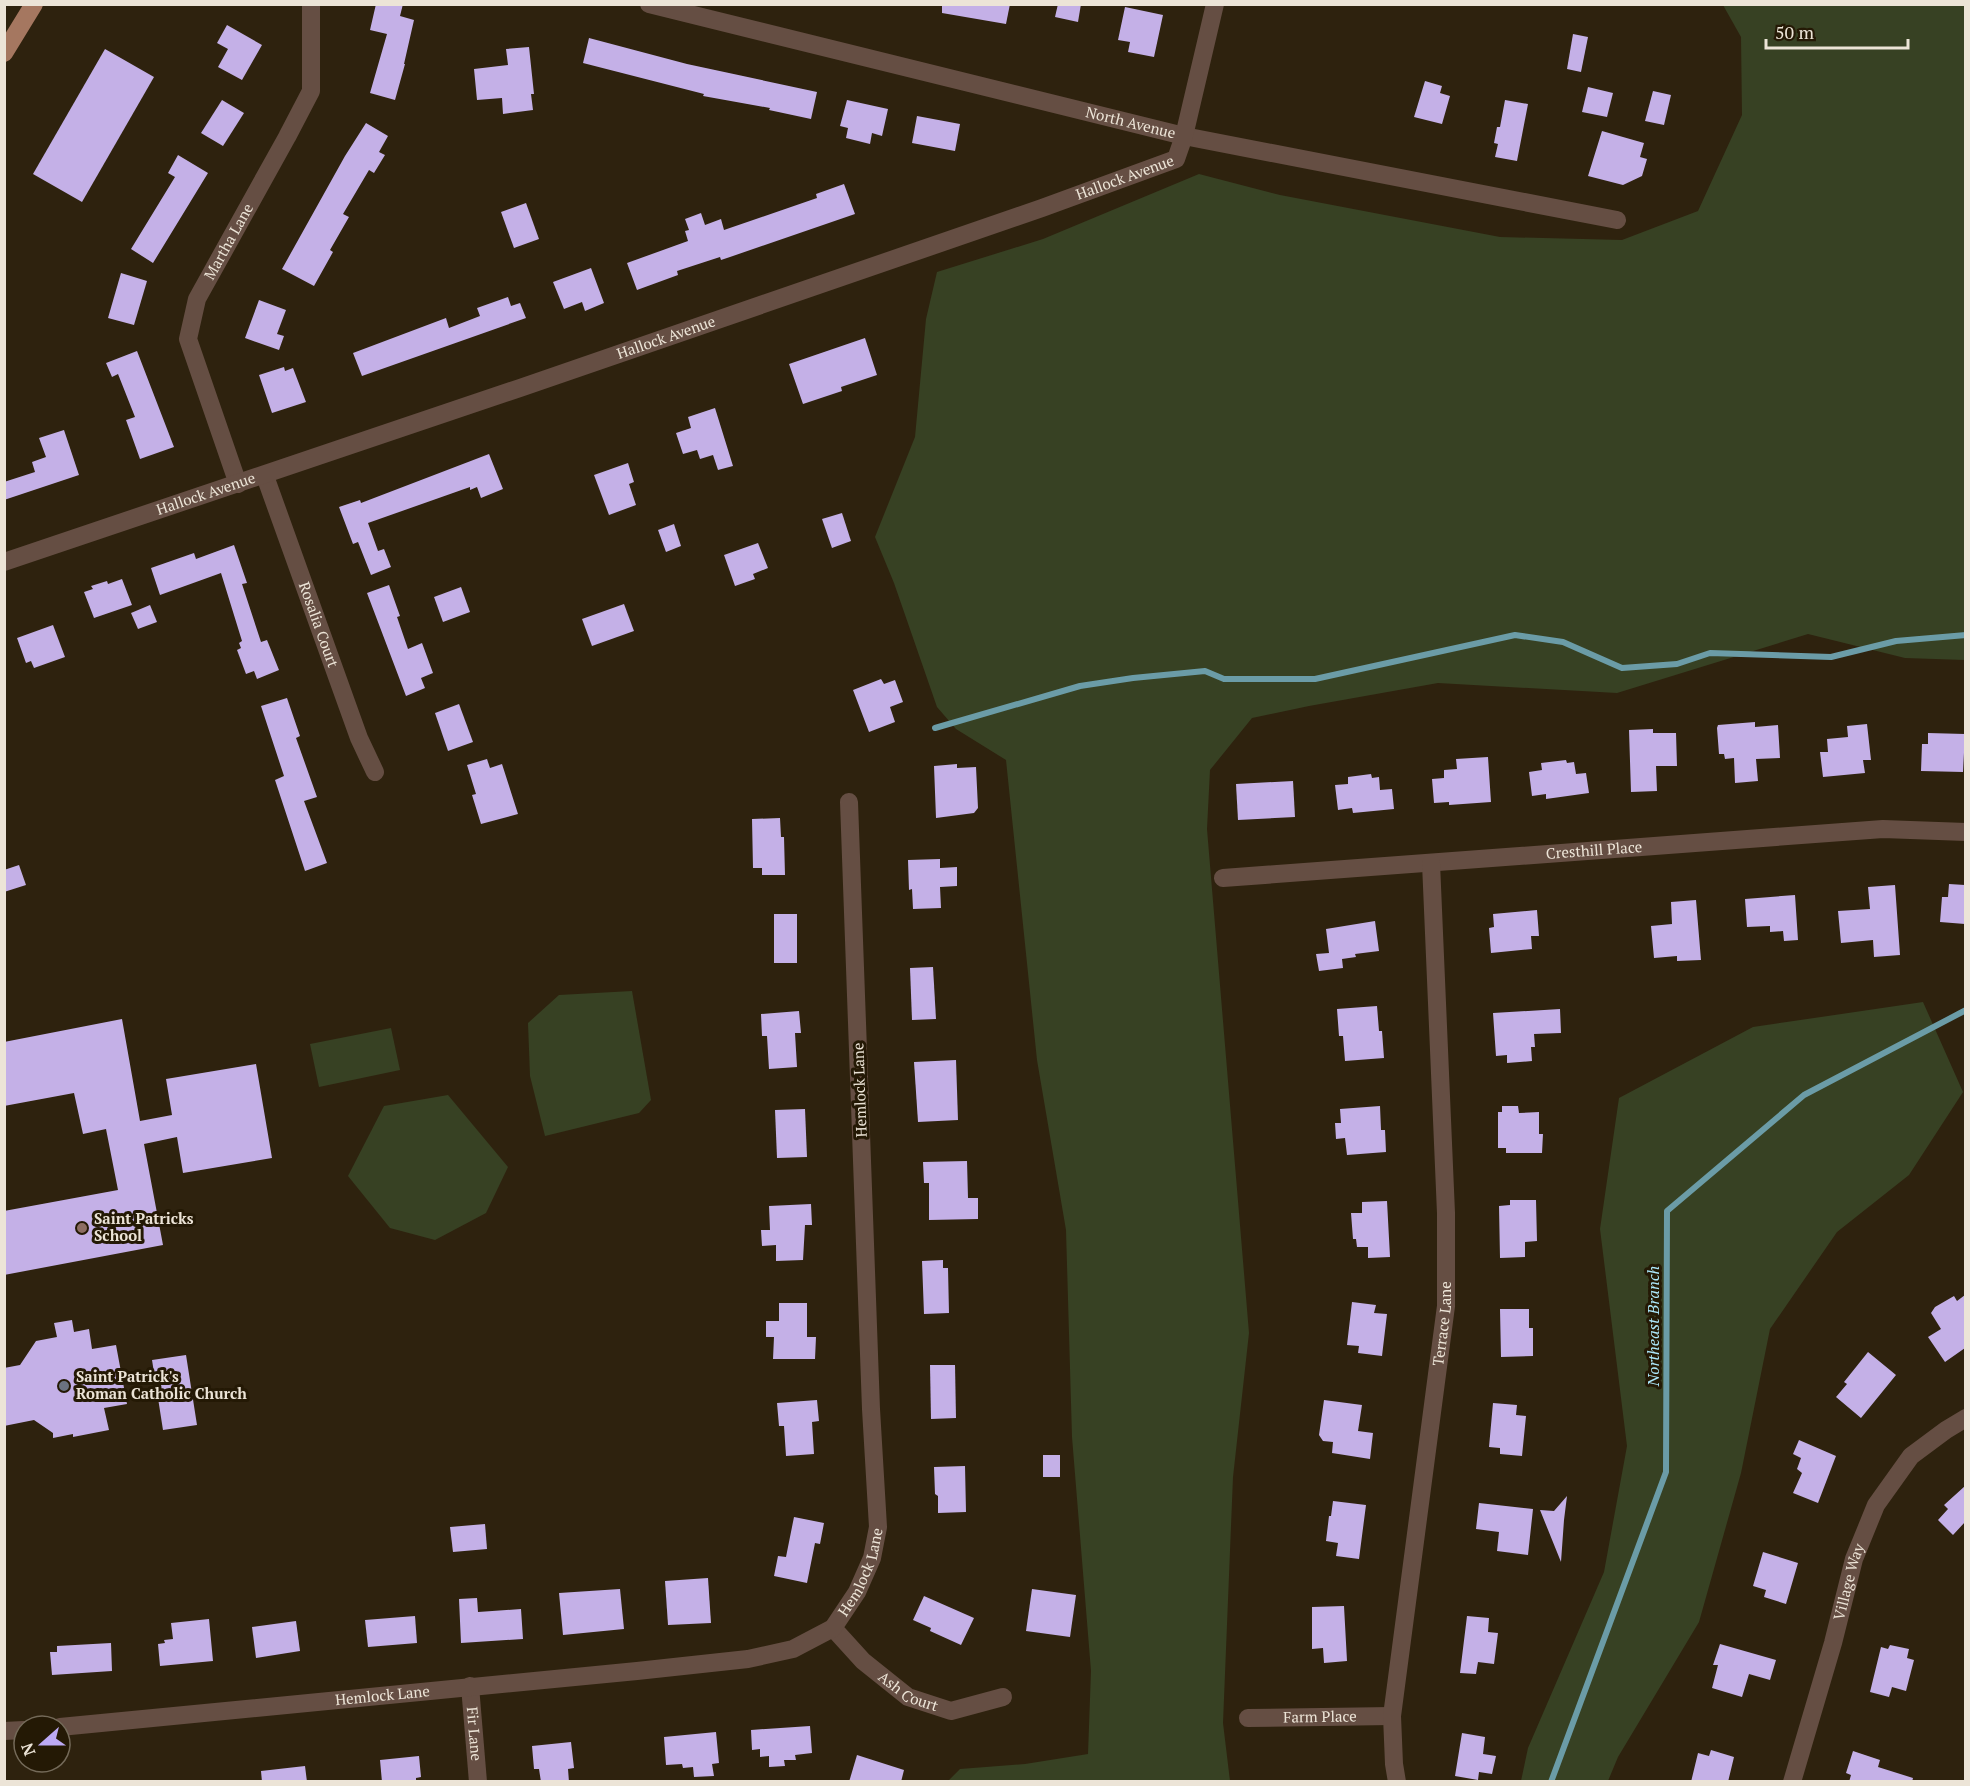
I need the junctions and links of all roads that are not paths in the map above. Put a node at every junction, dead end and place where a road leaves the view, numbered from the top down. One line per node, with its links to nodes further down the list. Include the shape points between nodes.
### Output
1 (34, 4): 5 (main road)
2 (311, 4): 9 (street, Martha Lane, via 311,91 197,298 188,339)
3 (649, 4): 6 (street, North Avenue)
4 (1215, 4): 6 (street, Hallock Avenue)
5 (4, 53)
6 (1184, 136): 7 (street, North Avenue); 8 (street, Hallock Avenue, via 1176,159)
7 (1617, 220)
8 (265, 476): 9 (street, Hallock Avenue); 11 (street, Rosalia Court, via 359,738)
9 (238, 484): 10 (street, Hallock Avenue)
10 (4, 562)
11 (375, 772)
12 (849, 802): 17 (street, Hemlock Lane, via 878,1527 872,1558 857,1592)
13 (1965, 832): 14 (street, Cresthill Place, via 1883,829)
14 (1431, 863): 15 (street, Cresthill Place); 20 (street, Terrace Lane, via 1446,1213 1446,1306)
15 (1223, 878)
16 (1965, 1418): 25 (street, Village Way, via 1911,1456 1876,1505 1854,1559)
17 (833, 1628): 18 (street, Hemlock Lane, via 793,1649 748,1659); 19 (street, Ash Court, via 863,1661 908,1697 951,1711)
18 (470, 1686): 22 (street, Hemlock Lane); 23 (street, Fir Lane)
19 (1004, 1697)
20 (1392, 1716): 21 (street, Farm Place); 24 (street, Terrace Lane)
21 (1248, 1718)
22 (72, 1726)
23 (478, 1782)
24 (1397, 1782)
25 (1792, 1782)

